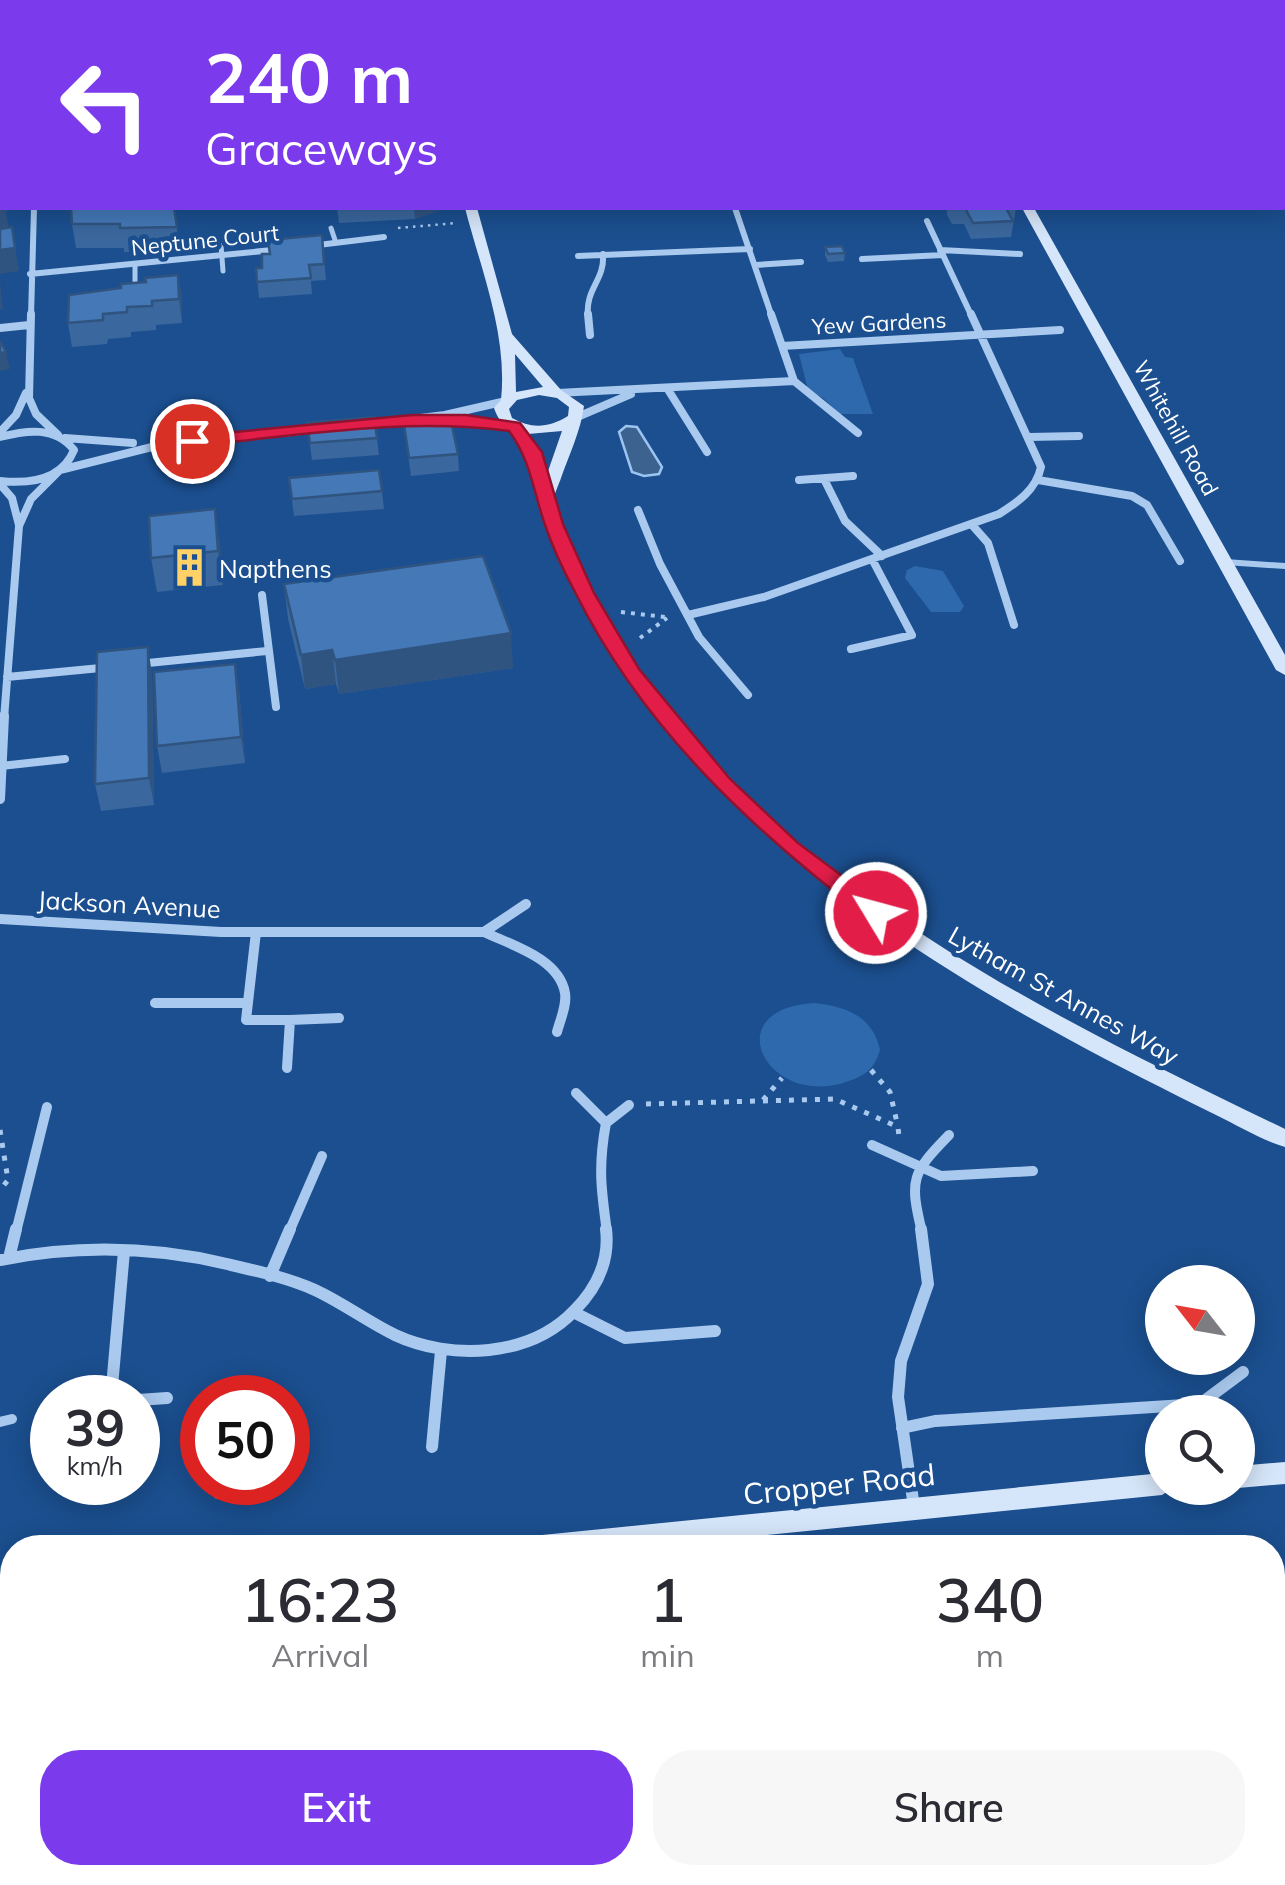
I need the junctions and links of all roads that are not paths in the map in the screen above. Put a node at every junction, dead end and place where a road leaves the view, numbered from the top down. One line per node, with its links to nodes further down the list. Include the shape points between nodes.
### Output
1 (34, 210): 21 (street)
2 (736, 210): 10 (street)
3 (1029, 210): 59 (main road, Whitehill Road)
4 (473, 214): 25 (main road)
5 (927, 221): 11 (street, Yew Gardens)
6 (330, 228): 8 (lane)
7 (384, 237): 8 (street, Neptune Court)
8 (336, 242): 15 (street, Neptune Court)
9 (221, 245): 15 (lane)
10 (750, 248): 12 (street); 19 (street)
11 (942, 252): 13 (street); 16 (street); 27 (street, Yew Gardens)
12 (604, 254): 14 (street); 28 (street, via 604,270 586,298)
13 (1020, 254)
14 (578, 256)
15 (222, 257): 18 (street, Neptune Court); 20 (lane)
16 (862, 259)
17 (802, 262): 19 (street)
18 (135, 265): 21 (street, Neptune Court); 22 (lane)
19 (756, 265): 29 (street)
20 (223, 270)
21 (30, 274): 23 (street)
22 (135, 280)
23 (29, 324): 24 (street); 31 (street)
24 (0, 328)
25 (503, 330): 33 (main road); 34 (main road, via 511,379)
26 (1060, 330): 27 (street, Yew Gardens)
27 (978, 334): 29 (street, Yew Gardens); 44 (street)
28 (590, 335)
29 (782, 346): 30 (street)
30 (794, 382): 32 (street); 40 (street)
31 (28, 387): 41 (street); 42 (street, via 36,414)
32 (662, 389): 33 (street); 35 (street, via 617,398); 46 (street)
33 (556, 393): 34 (main road); 35 (main road, via 575,402)
34 (507, 400): 36 (street); 38 (main road, Lytham St Annes Way, via 501,414)
35 (575, 418): 38 (main road, via 546,430); 53 (main road)
36 (412, 420): 37 (street); 38 (street)
37 (348, 426)
38 (513, 426): 53 (main road, Lytham St Annes Way, via 533,452)
39 (328, 428): 45 (street)
40 (858, 433)
41 (0, 434): 42 (street)
42 (61, 436): 45 (street); 47 (street, via 74,450)
43 (1078, 436): 44 (street)
44 (1029, 438): 51 (street)
45 (153, 444): 47 (street)
46 (708, 452)
47 (59, 471): 52 (street); 55 (street, via 32,499)
48 (852, 476): 49 (street)
49 (824, 478): 50 (street); 57 (street, via 841,516 864,534)
50 (799, 480)
51 (1038, 480): 56 (street, via 1019,502); 58 (street, via 1132,496 1148,505)
52 (0, 483): 55 (street)
53 (547, 498): 89 (main road, Lytham St Annes Way, via 584,593 631,672 722,784 791,848 970,976 1097,1048)
54 (638, 510): 62 (street)
55 (20, 526): 64 (street)
56 (973, 526): 57 (street); 63 (street, via 988,544)
57 (877, 558): 62 (street); 65 (street, via 912,635)
58 (1180, 561)
59 (1225, 562): 60 (lane); 67 (main road, Whitehill Road)
60 (1285, 566)
61 (262, 594): 66 (street)
62 (688, 615): 69 (street)
63 (1014, 625)
64 (4, 626): 68 (street)
65 (850, 649)
66 (267, 651): 68 (street); 70 (street)
67 (1285, 670)
68 (7, 677): 72 (street)
69 (748, 695)
70 (276, 707)
71 (66, 759): 72 (lane)
72 (1, 766): 73 (street)
73 (0, 799)
74 (526, 904): 77 (street)
75 (0, 919): 76 (street, Jackson Avenue)
76 (256, 932): 77 (street, Jackson Avenue); 79 (street, Jackson Avenue)
77 (484, 932): 82 (street, Jackson Avenue, via 536,959 558,980 566,993)
78 (154, 1003): 79 (street)
79 (247, 1003): 81 (street, via 246,1020)
80 (339, 1018): 81 (street)
81 (290, 1020): 83 (street)
82 (557, 1032)
83 (286, 1068)
84 (576, 1093): 87 (street)
85 (629, 1104): 87 (street)
86 (48, 1107): 95 (street)
87 (606, 1124): 97 (street, via 597,1173 610,1249)
88 (949, 1135): 92 (street)
89 (1285, 1139)
90 (872, 1145): 92 (street)
91 (322, 1156): 96 (street)
92 (916, 1168): 93 (street, via 958,1177); 106 (street, via 913,1192 929,1275 900,1366)
93 (1033, 1171)
94 (124, 1252): 95 (street); 96 (street, via 174,1252); 100 (street)
95 (5, 1259)
96 (270, 1276): 99 (street, via 303,1284)
97 (576, 1313): 98 (street, via 624,1338); 99 (street, via 540,1336 501,1349)
98 (715, 1331)
99 (441, 1351): 107 (street)
100 (113, 1375)
101 (1239, 1375): 106 (street, via 1200,1404)
102 (160, 1398): 103 (street)
103 (167, 1398)
104 (12, 1419): 105 (lane)
105 (0, 1422)
106 (902, 1428): 111 (street)
107 (432, 1446)
108 (1285, 1473): 109 (main road)
109 (1255, 1476)
110 (1145, 1486): 111 (main road, Cropper Road)
111 (914, 1508): 112 (main road, Cropper Road)
112 (766, 1535)

